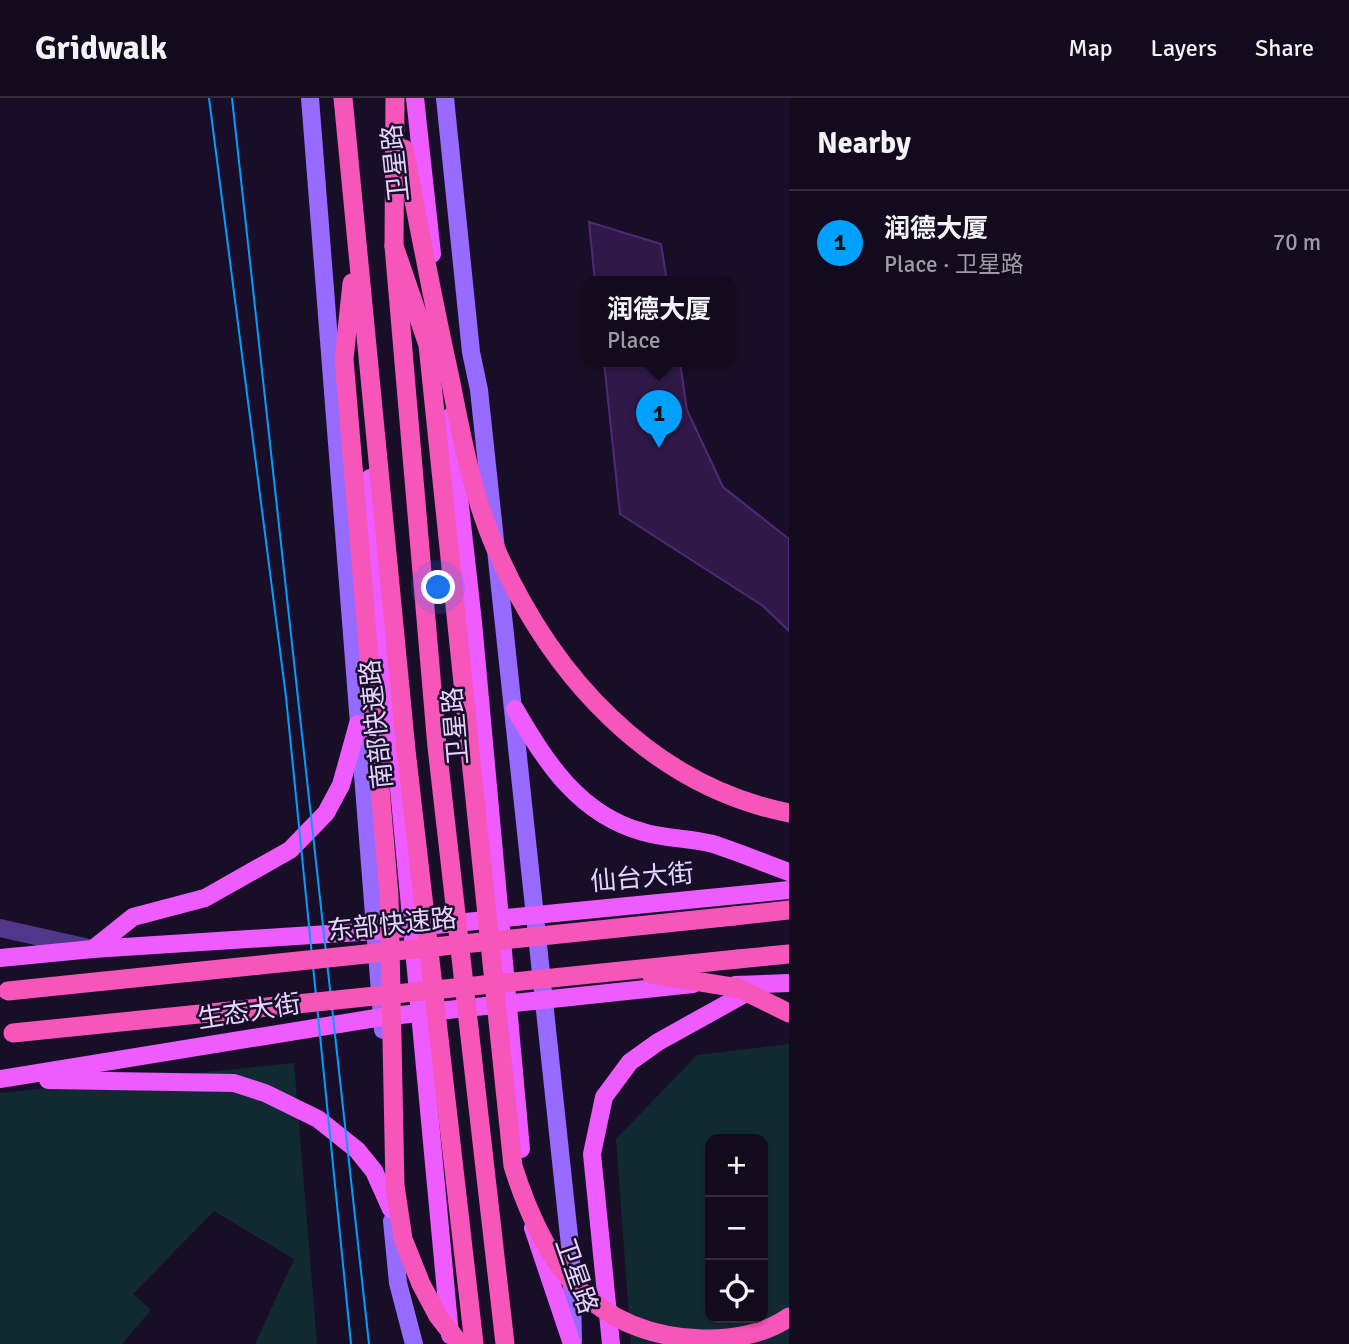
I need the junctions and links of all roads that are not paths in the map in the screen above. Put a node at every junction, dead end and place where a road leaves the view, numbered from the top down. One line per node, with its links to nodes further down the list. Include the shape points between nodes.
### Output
1 (310, 98): 10 (main road)
2 (334, 98): 17 (main road, 卫星路)
3 (342, 98): 7 (highway, 南部快速路, bridge)
4 (415, 98): 16 (main road, 卫星路, via 473,622)
5 (445, 98): 9 (main road, 卫星路)
6 (396, 107): 8 (highway, bridge); 11 (highway, bridge, via 465,453 494,544 520,600 556,656 623,732 698,782 751,805)
7 (357, 240): 38 (highway, bridge, via 344,359 389,895 395,1186 403,1239 421,1284); 39 (highway, 南部快速路, bridge, via 406,750)
8 (394, 246): 35 (highway, bridge, via 428,345 513,1166 527,1209 540,1238 574,1284 596,1305 635,1326 674,1338 717,1339 754,1332); 40 (highway, bridge, via 438,747)
9 (514, 709): 12 (main road, via 561,780 613,821 644,833 711,844); 15 (main road, 卫星路)
10 (358, 724): 19 (main road); 20 (main road, via 341,785 326,813 290,850 205,898 133,917)
11 (789, 813)
12 (789, 872)
13 (789, 890): 15 (main road, 仙台大街)
14 (789, 910): 26 (highway, 东部快速路, bridge)
15 (535, 915): 16 (main road, 仙台大街); 27 (main road, 卫星路)
16 (500, 918): 17 (main road); 28 (main road, 卫星路)
17 (412, 927): 19 (main road); 29 (main road, 卫星路)
18 (0, 928): 20 (street)
19 (375, 931): 20 (main road); 31 (main road)
20 (93, 949): 22 (main road)
21 (789, 954): 23 (highway, bridge)
22 (0, 958)
23 (626, 970): 30 (highway, bridge, via 738,988); 32 (highway, bridge)
24 (789, 983): 25 (main road)
25 (758, 986): 27 (main road, via 694,984); 42 (main road, via 639,1055 604,1097 592,1154)
26 (0, 991)
27 (543, 1000): 28 (main road); 41 (main road, 卫星路, via 570,1255)
28 (508, 1003): 29 (main road, 生态大街); 41 (main road, 卫星路, via 524,1188 536,1242)
29 (420, 1013): 31 (main road, 生态大街); 37 (main road, 卫星路)
30 (789, 1013)
31 (382, 1017): 33 (main road, 生态大街); 34 (main road, via 395,1162)
32 (0, 1035)
33 (1, 1080): 34 (main road, via 234,1083 318,1119 357,1150 374,1171)
34 (391, 1209): 36 (main road, via 398,1283)
35 (789, 1317)
36 (414, 1344)
37 (451, 1344)
38 (460, 1344)
39 (474, 1344)
40 (505, 1344)
41 (573, 1344)
42 (611, 1344)

